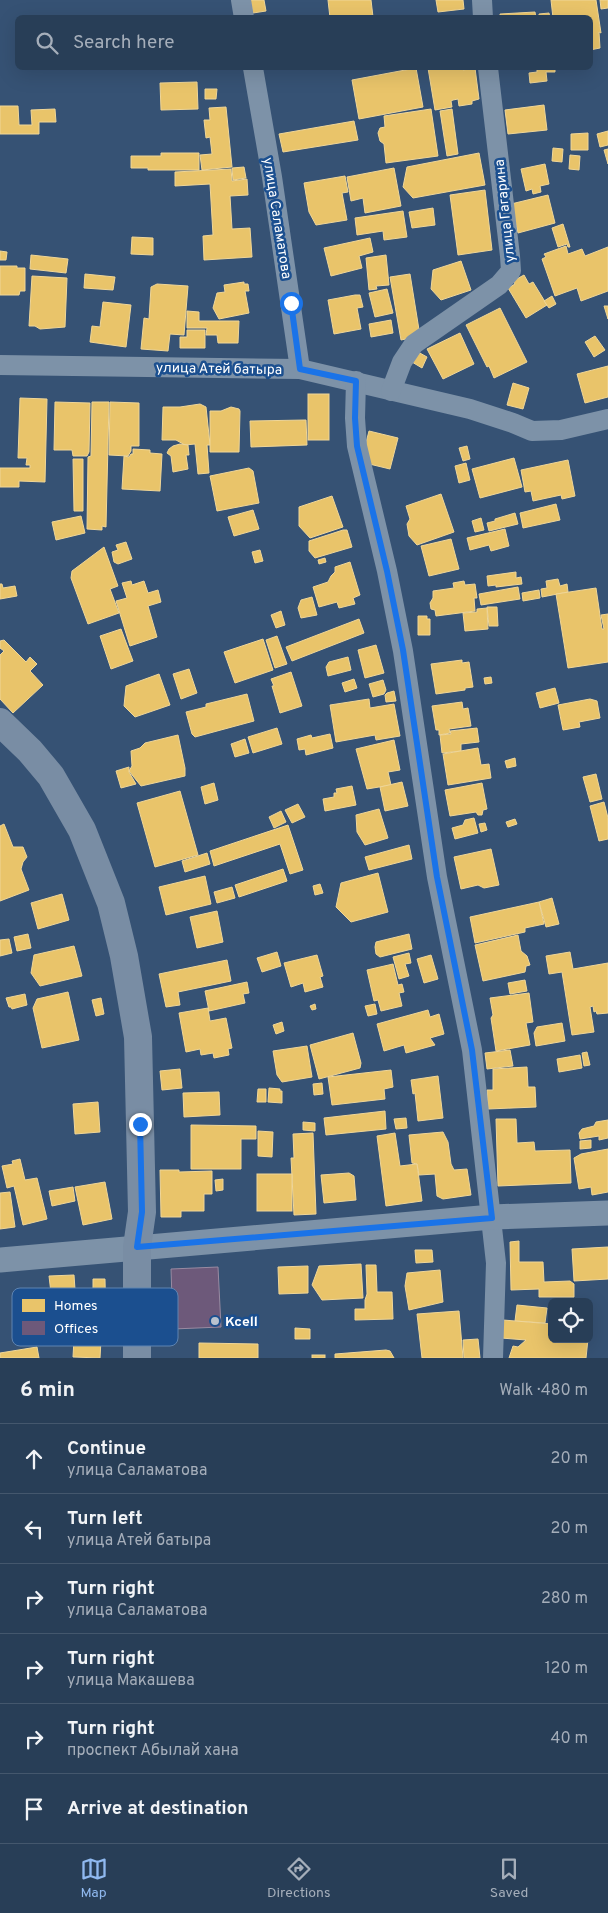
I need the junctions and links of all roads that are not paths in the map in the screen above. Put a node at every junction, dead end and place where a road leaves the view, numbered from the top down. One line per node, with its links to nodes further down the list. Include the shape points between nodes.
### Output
1 (241, 0): 3 (street)
2 (482, 0): 4 (street)
3 (244, 15)
4 (483, 15)
5 (253, 70): 8 (street, улица Саламатова)
6 (488, 70): 10 (street, улица Гагарина, via 510,271 499,285 414,344 402,362)
7 (0, 364): 8 (street, улица Атей батыра)
8 (300, 369): 9 (street, улица Атей батыра)
9 (356, 381): 10 (street, улица Атей батыра); 14 (street, via 357,446 403,650 437,877 472,1050)
10 (391, 391): 11 (street, улица Атей батыра, via 470,409 532,431 561,430)
11 (608, 419)
12 (0, 722): 15 (main road, via 30,751 55,783 82,830 115,921 138,1037 142,1212)
13 (608, 1213): 14 (street)
14 (492, 1218): 15 (street); 18 (street, via 496,1263)
15 (137, 1247): 16 (street); 17 (main road)
16 (0, 1260)
17 (137, 1288)
18 (494, 1358)

